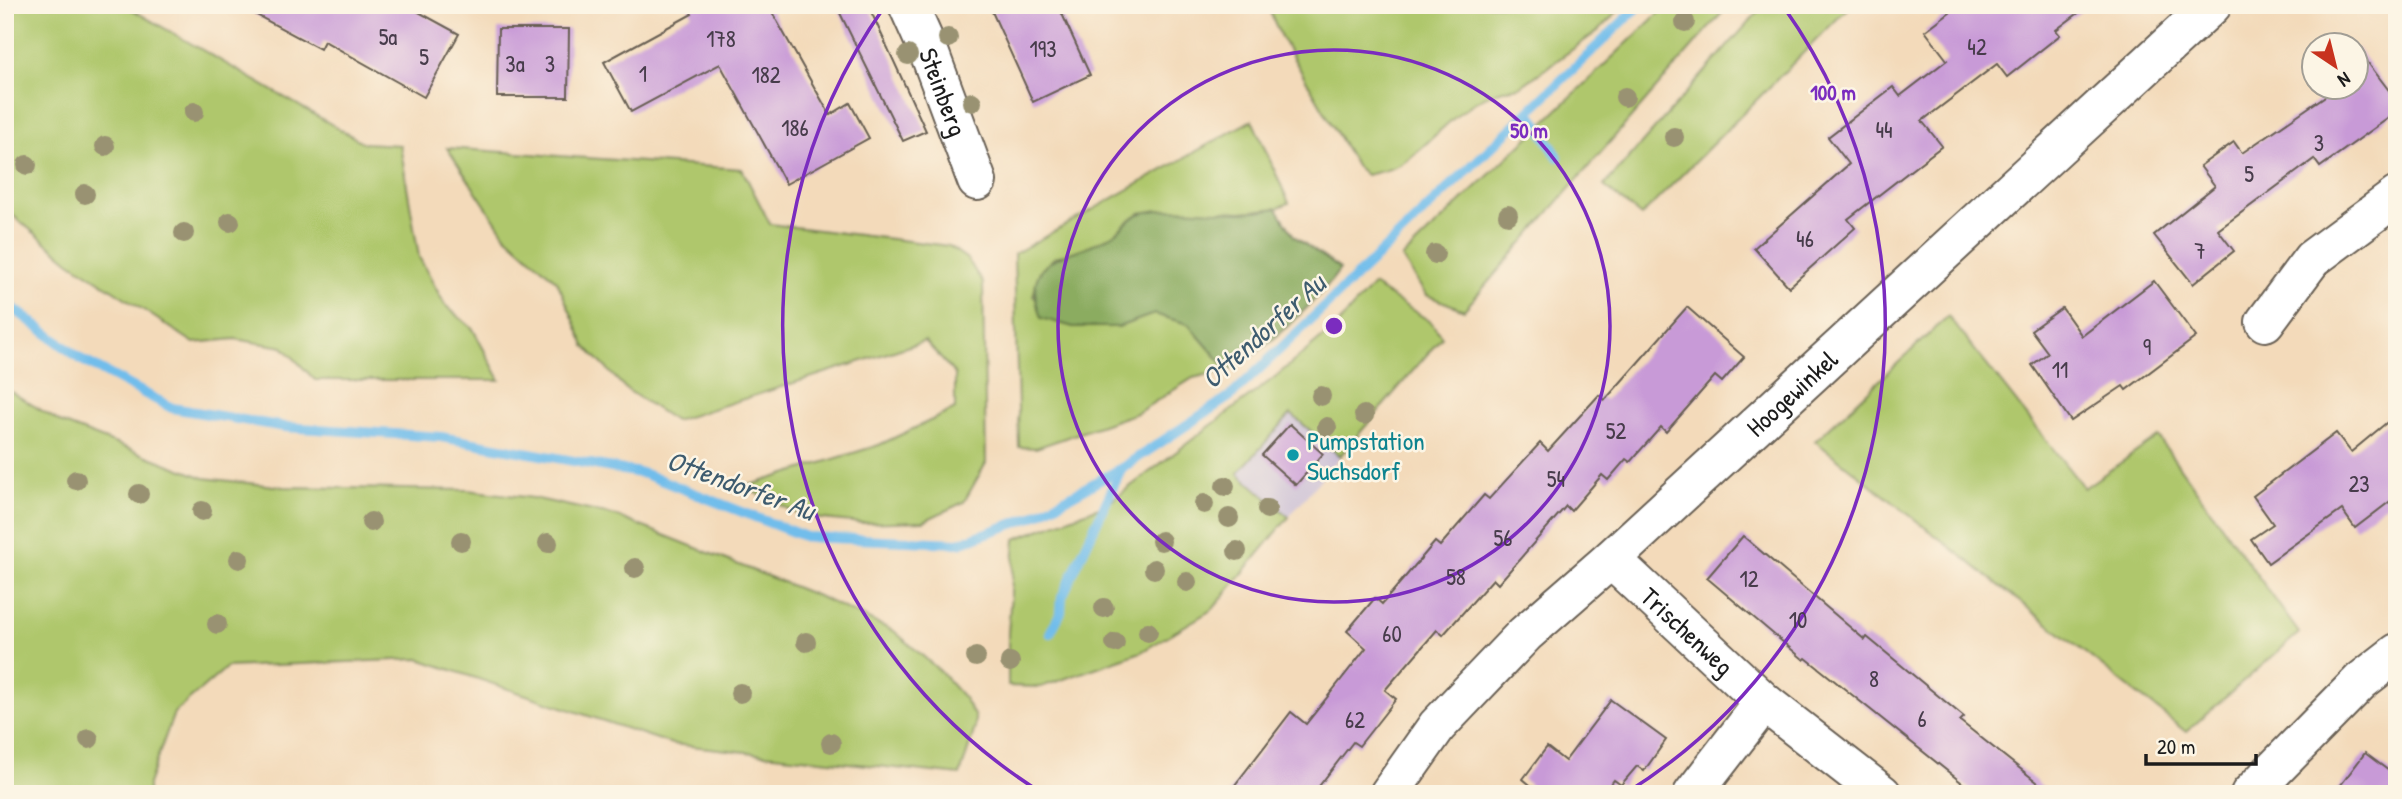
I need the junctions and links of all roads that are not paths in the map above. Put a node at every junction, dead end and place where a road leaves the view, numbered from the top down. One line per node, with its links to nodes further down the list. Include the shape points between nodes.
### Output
1 (908, 5): 3 (street, Steinberg)
2 (2212, 5): 6 (street, Hoogewinkel)
3 (976, 181)
4 (2397, 196): 5 (street, via 2312,259)
5 (2264, 322)
6 (1611, 559): 8 (street, Trischenweg); 9 (street, Hoogewinkel, via 1525,634 1437,726)
7 (2397, 653): 12 (street, via 2361,681)
8 (1764, 702): 10 (street); 11 (street, Trischenweg)
9 (1388, 794)
10 (1693, 794)
11 (1882, 794)
12 (2250, 794)

